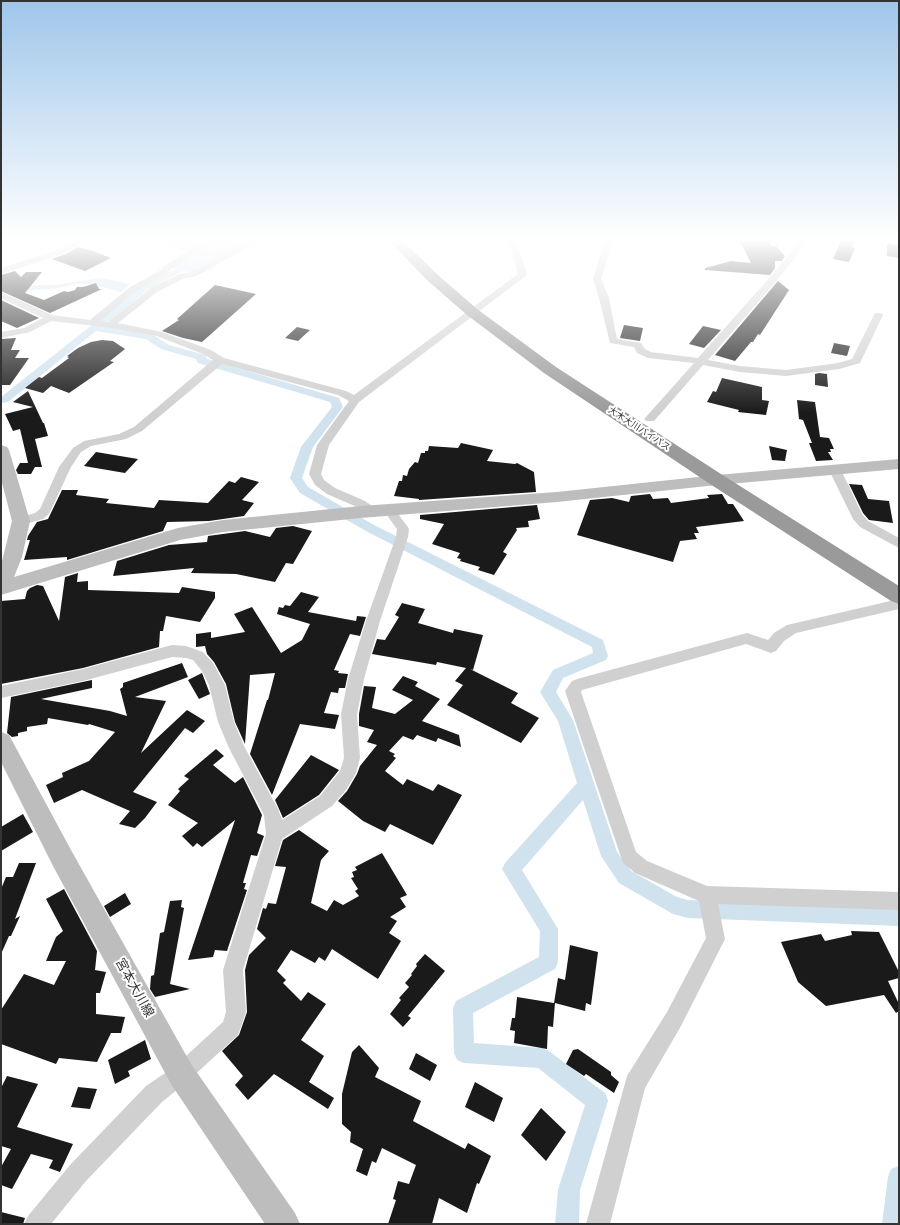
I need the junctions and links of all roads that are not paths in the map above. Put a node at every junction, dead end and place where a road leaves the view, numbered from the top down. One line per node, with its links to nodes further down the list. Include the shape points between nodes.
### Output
1 (6, 298): 11 (street)
2 (125, 298): 12 (street)
3 (141, 298): 12 (street)
4 (463, 298): 9 (highway, 大木大川バイパス)
5 (468, 298): 9 (highway, 大木大川バイパス)
6 (491, 298): 9 (street)
7 (604, 298): 14 (street, via 613,341 638,345 641,351 648,355)
8 (756, 298): 14 (street)
9 (477, 308): 16 (street); 17 (highway, 大木大川バイパス); 22 (highway, 大木大川バイパス, via 550,370)
10 (878, 315): 14 (street, via 856,361 851,363 806,372 786,373 740,369)
11 (50, 318): 12 (street); 13 (street, via 27,330)
12 (102, 323): 15 (street, via 159,334 207,352)
13 (1, 335)
14 (700, 361): 17 (street)
15 (215, 364): 16 (street, via 342,393); 26 (street, via 138,429 122,438 88,443 77,450 65,467 45,511 39,516)
16 (355, 400): 25 (street, via 323,445 315,474 319,482 331,491 361,504)
17 (650, 418): 21 (highway, 大木大川バイパス)
18 (1, 450): 26 (street)
19 (899, 464): 20 (street)
20 (835, 470): 21 (street); 28 (street, via 857,516 864,524)
21 (742, 478): 22 (street); 23 (highway, 大木大川バイパス)
22 (717, 480): 23 (highway, 大木大川バイパス); 24 (street, via 558,497)
23 (763, 497): 27 (highway, 大木大川バイパス)
24 (389, 510): 25 (street); 36 (street, via 403,529 402,537 356,679 349,714 352,758 348,773 326,801)
25 (366, 512): 31 (street, via 223,526 178,534)
26 (21, 521): 29 (street, via 13,557)
27 (810, 531): 30 (highway, 大木大川バイパス); 32 (highway, 大木大川バイパス)
28 (899, 544)
29 (1, 582)
30 (899, 583)
31 (1, 588)
32 (899, 596)
33 (899, 604): 38 (street, via 792,629 771,647 747,638 576,685 573,692 629,857 641,867)
34 (1, 692): 36 (street, via 83,675 172,651 198,656 208,667 217,685 226,722 272,814)
35 (1, 741): 39 (street, 宮本大川線)
36 (275, 834): 39 (street, via 233,970 236,1012 231,1028)
37 (899, 901): 38 (street)
38 (709, 906): 42 (street, via 716,939 674,1019 635,1084)
39 (181, 1074): 40 (street, via 154,1094 78,1173); 41 (street, 宮本大川線)
40 (36, 1224)
41 (284, 1224)
42 (598, 1224)

